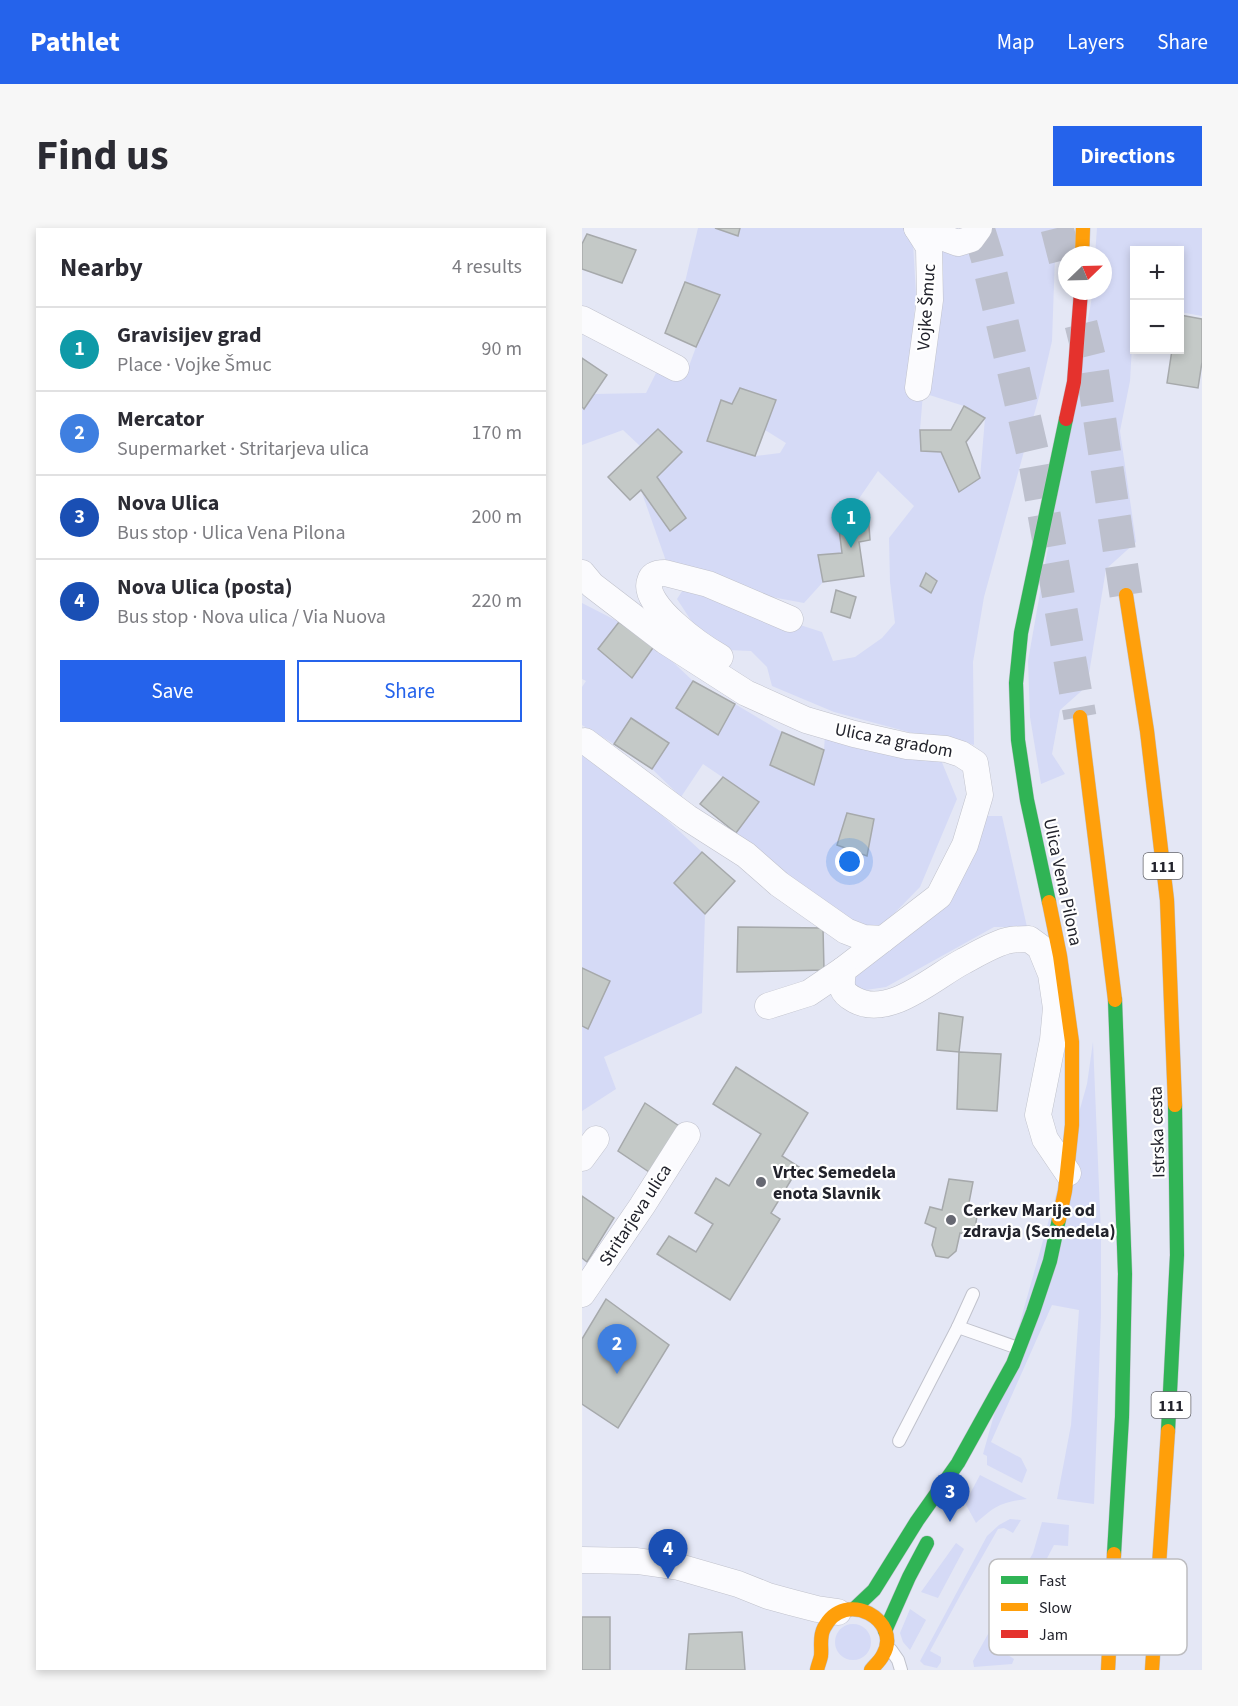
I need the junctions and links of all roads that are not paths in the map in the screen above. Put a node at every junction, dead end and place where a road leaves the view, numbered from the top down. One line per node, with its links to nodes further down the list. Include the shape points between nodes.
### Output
1 (917, 228): 2 (street, Vojke Šmuc, via 958,243 971,239); 8 (street, Vojke Šmuc, via 929,247 930,300)
2 (980, 228)
3 (1083, 228): 4 (main road)
4 (1082, 246)
5 (1080, 300): 19 (main road, Ulica Vena Pilona, via 1074,382 1021,633 1016,683 1018,740 1027,800 1060,956 1072,1042)
6 (582, 319): 7 (street)
7 (676, 369)
8 (918, 388)
9 (582, 573): 12 (street, Ulica za gradom, via 665,641)
10 (1126, 595): 29 (main road, Istrska cesta / 111, via 1167,900 1176,1139 1177,1255)
11 (790, 619): 12 (street, via 708,584 665,573 652,576 648,591 654,603 676,625 747,674)
12 (746, 693): 15 (street, Ulica za gradom, via 806,720 908,746 946,749 975,762 980,795 965,845 939,896)
13 (1080, 717): 28 (main road, Istrska cesta, via 1115,993 1125,1274)
14 (585, 741): 15 (street, via 846,931 864,938)
15 (883, 939): 16 (street, Ulica za gradom)
16 (843, 970): 17 (street, Ulica za gradom, via 809,993); 19 (street, via 841,986 846,995 862,1004 878,1005 921,989 961,962 1006,941 1029,939 1040,947 1051,974 1056,1008 1038,1115 1045,1139)
17 (768, 1006)
18 (687, 1135): 20 (street, Stritarjeva ulica)
19 (1068, 1173): 23 (main road, Ulica Vena Pilona, via 1050,1261)
20 (582, 1294)
21 (973, 1294): 22 (lane)
22 (958, 1328): 23 (lane); 24 (lane)
23 (1019, 1349): 25 (main road, Ulica Vena Pilona)
24 (899, 1441)
25 (957, 1463): 26 (main road, Ulica Vena Pilona); 32 (main road, Ulica Vena Pilona, via 874,1590)
26 (940, 1514)
27 (931, 1535): 33 (main road, via 909,1577)
28 (1114, 1559)
29 (1160, 1559)
30 (582, 1560): 31 (street, via 679,1567)
31 (768, 1596): 32 (street, via 817,1609); 34 (street, via 801,1622)
32 (847, 1610): 33 (main road, via 865,1610 873,1615); 34 (main road, Ulica Vena Pilona, via 829,1619 823,1628)
33 (886, 1638): 39 (main road, via 884,1654); 40 (lane)
34 (821, 1645): 37 (main road, via 826,1660); 38 (main road, Ulica Vena Pilona)
35 (1109, 1655): 41 (main road, Istrska cesta)
36 (1153, 1655): 42 (main road, Istrska cesta / 111)
37 (834, 1668)
38 (817, 1670)
39 (872, 1670)
40 (901, 1670)
41 (1108, 1670)
42 (1152, 1670)

